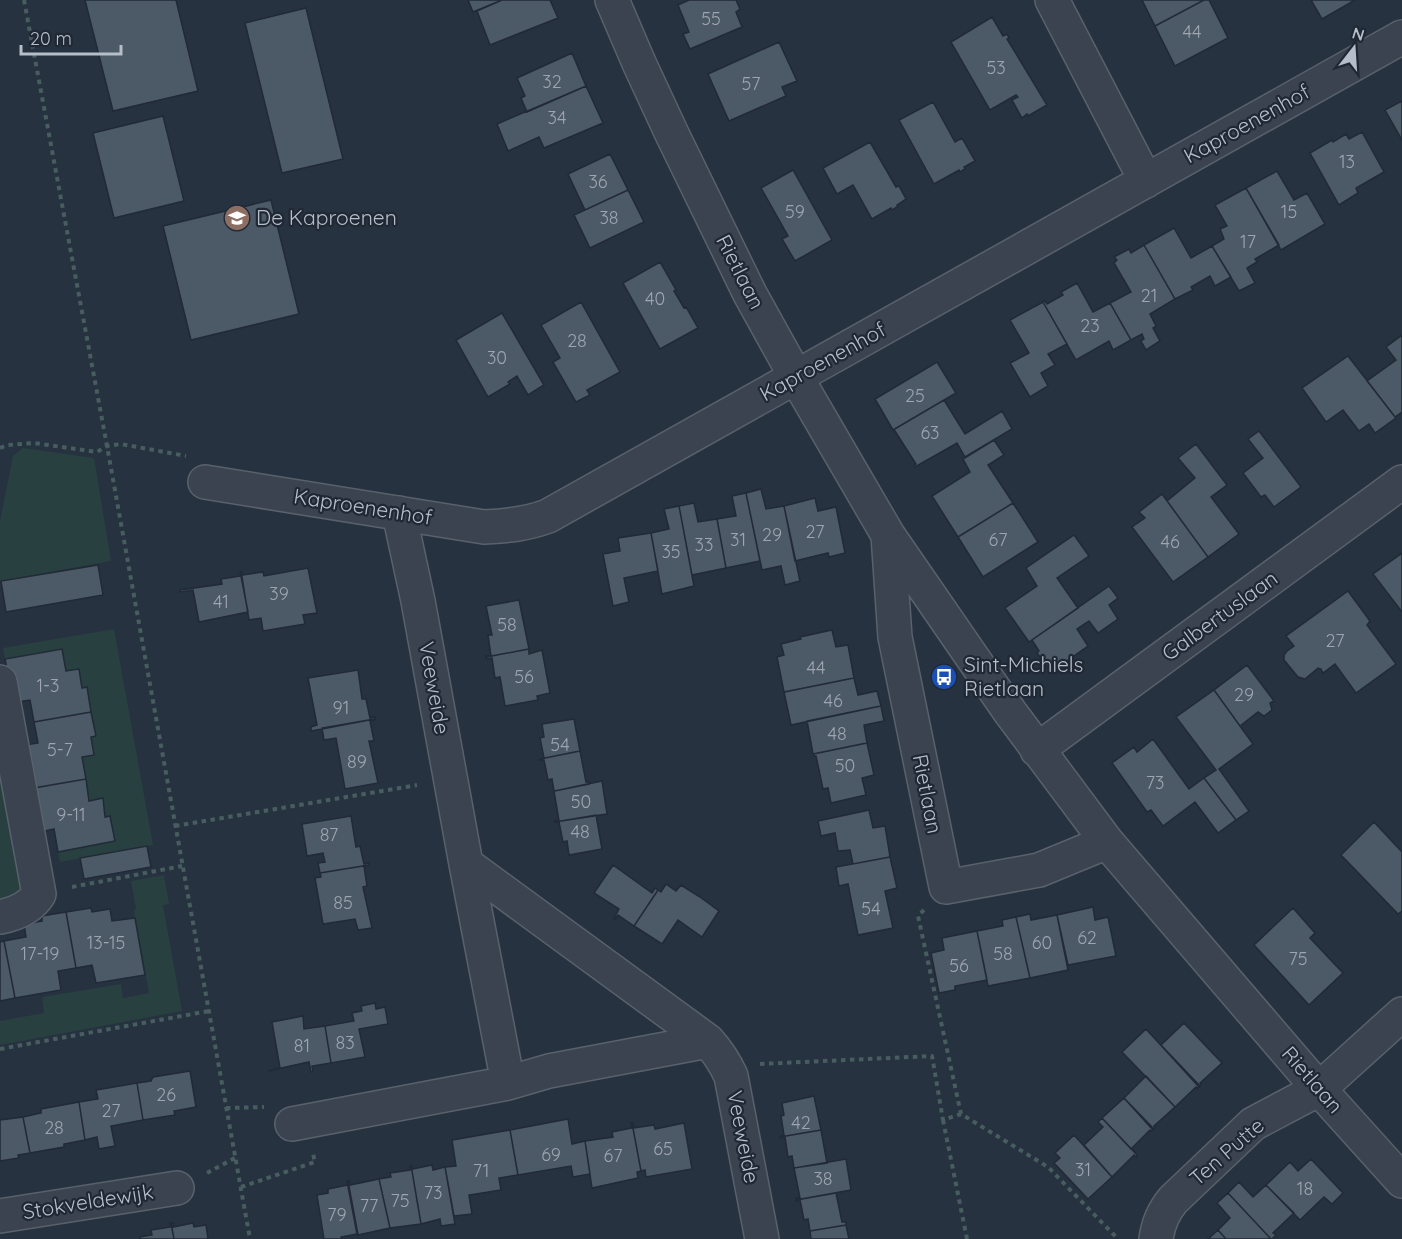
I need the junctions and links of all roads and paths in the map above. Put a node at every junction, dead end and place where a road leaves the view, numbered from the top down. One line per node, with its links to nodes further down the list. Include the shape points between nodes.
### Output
1 (24, 0): 7 (path)
2 (612, 0): 6 (street, Rietlaan, via 703,199)
3 (1052, 0): 5 (street)
4 (1402, 37): 5 (street, Kaproenenhof)
5 (1146, 181): 6 (street, Kaproenenhof)
6 (796, 377): 11 (street, Kaproenenhof, via 534,521 484,527); 12 (street, Rietlaan)
7 (107, 446): 8 (path, via 97,452 34,443); 9 (path, via 121,444 190,456); 16 (path)
8 (0, 447)
9 (205, 482): 11 (street, Kaproenenhof)
10 (1402, 482): 14 (street, Galbertuslaan)
11 (399, 513): 15 (street, Veeweide)
12 (888, 535): 14 (street, Rietlaan); 20 (street, Rietlaan, via 895,637)
13 (0, 682): 21 (street)
14 (1037, 750): 17 (street, Rietlaan)
15 (451, 780): 16 (path); 18 (street, Veeweide)
16 (175, 826): 19 (path)
17 (1107, 842): 20 (street, via 1039,870); 28 (street, Rietlaan)
18 (466, 864): 26 (street); 27 (street, Veeweide)
19 (182, 866): 21 (path); 23 (path)
20 (946, 887): 29 (path, via 918,916)
21 (39, 894): 22 (street, via 34,902 12,915)
22 (0, 917)
23 (209, 1011): 25 (path); 35 (path)
24 (1402, 1014): 28 (street, Ten Putte)
25 (0, 1049)
26 (717, 1054): 27 (street, via 549,1071); 30 (path, via 932,1056); 36 (street, Veeweide, via 731,1076)
27 (508, 1083): 31 (street)
28 (1320, 1089): 32 (street, Rietlaan); 39 (street, Ten Putte, via 1253,1124 1167,1206)
29 (961, 1114): 30 (path); 38 (path, via 1048,1167)
30 (943, 1120): 37 (path)
31 (292, 1124)
32 (1402, 1181)
33 (177, 1188): 34 (street, Stokveldewijk)
34 (0, 1216)
35 (250, 1239)
36 (762, 1239)
37 (967, 1239)
38 (1118, 1239)
39 (1156, 1239)

